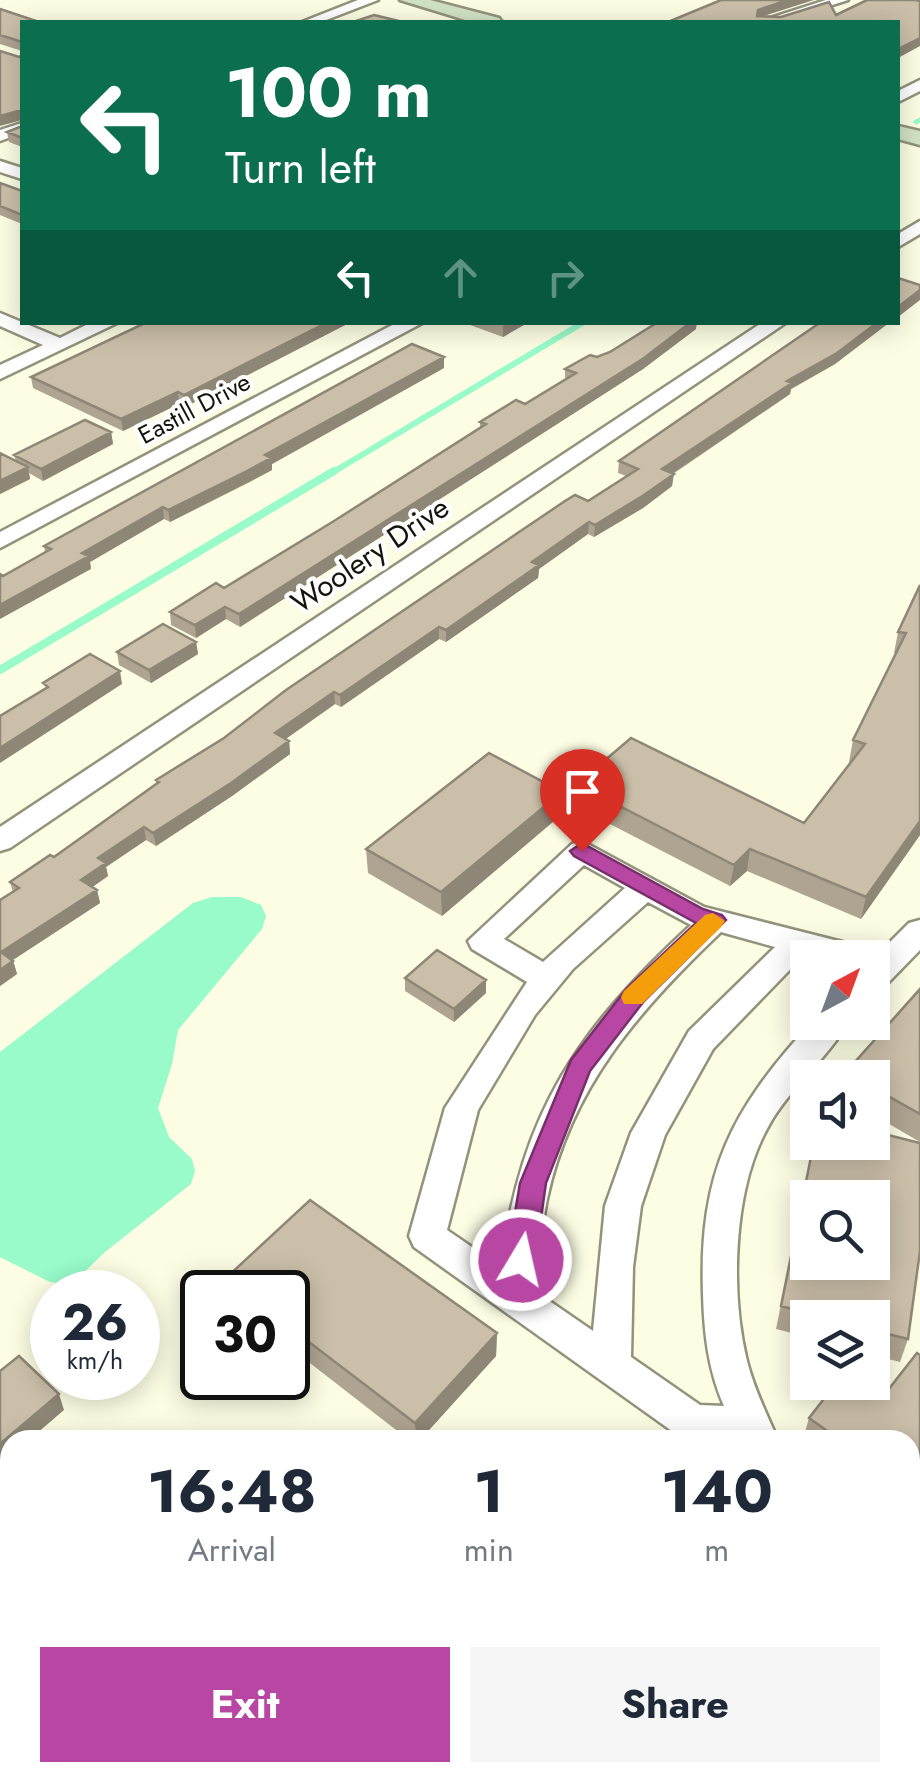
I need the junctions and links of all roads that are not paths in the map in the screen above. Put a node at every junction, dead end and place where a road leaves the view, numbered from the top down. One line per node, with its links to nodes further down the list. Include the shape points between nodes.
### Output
1 (371, 0): 4 (street)
2 (409, 0): 5 (main road)
3 (841, 0): 6 (street)
4 (315, 20)
5 (484, 20)
6 (773, 20)
7 (0, 319): 11 (street)
8 (103, 325): 11 (street)
9 (408, 325): 13 (street, Eastill Drive)
10 (773, 325): 14 (street, Woolery Drive)
11 (60, 345): 12 (street)
12 (0, 373)
13 (0, 541)
14 (0, 841)
15 (645, 886): 16 (street); 21 (street); 21 (street, via 582,851 483,942)
16 (714, 920): 18 (street); 23 (street, via 636,994 580,1067 533,1183)
17 (920, 931): 20 (street)
18 (790, 940)
19 (790, 950): 24 (street, via 701,1040 648,1134 623,1206)
20 (890, 953)
21 (548, 979): 23 (street, via 462,1108 426,1236)
22 (815, 1040): 26 (street, via 751,1126 727,1174 719,1220 728,1361)
23 (515, 1298): 24 (street)
24 (611, 1365): 25 (street, via 693,1423)
25 (736, 1430)
26 (754, 1430)

